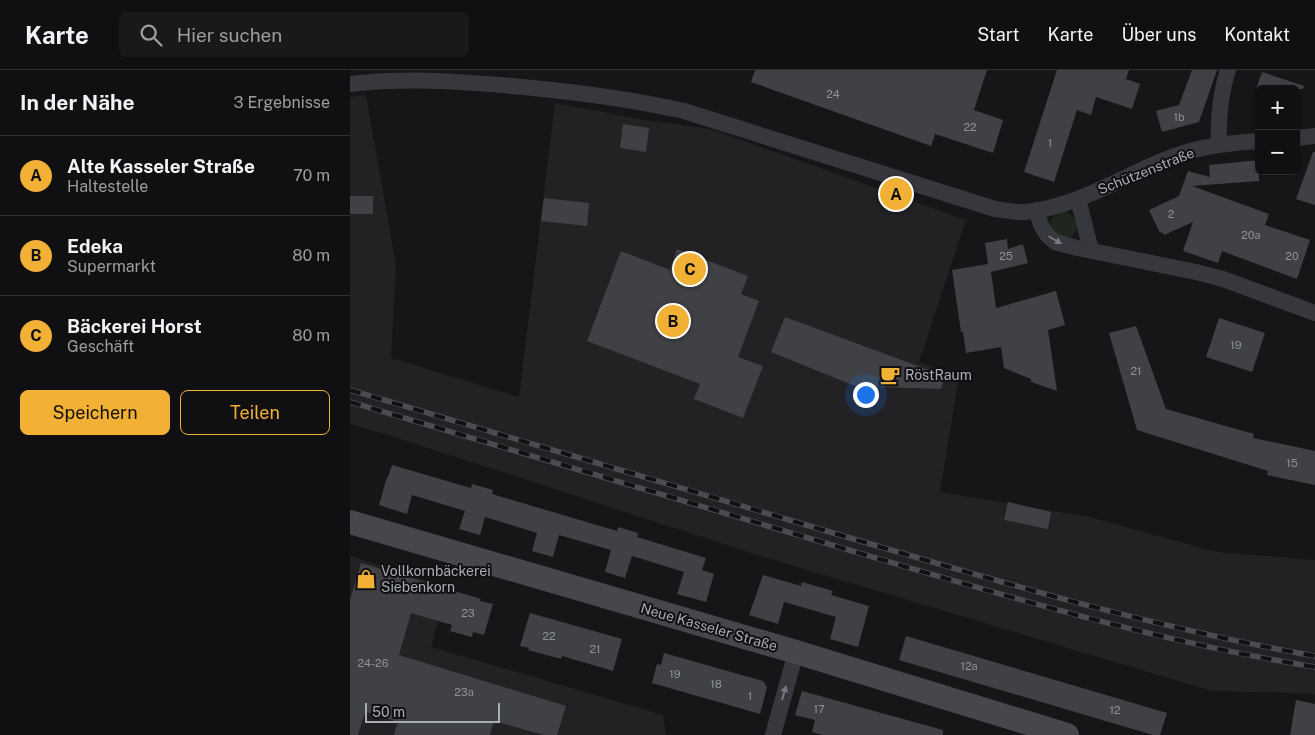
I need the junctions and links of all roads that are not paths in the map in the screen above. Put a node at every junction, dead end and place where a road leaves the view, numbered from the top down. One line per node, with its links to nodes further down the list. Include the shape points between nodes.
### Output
1 (1228, 70): 6 (street, via 1220,100)
2 (350, 84): 8 (street, Schützenstraße, via 398,80 455,81 634,100 684,111 995,209)
3 (1315, 136): 4 (street)
4 (1300, 138)
5 (1255, 141): 6 (street, Schützenstraße)
6 (1219, 144): 7 (street, Schützenstraße, via 1172,157)
7 (1078, 199): 8 (street, Schützenstraße); 9 (street)
8 (1036, 210): 9 (street, one-way to 9, via 1041,225 1055,242)
9 (1091, 250): 10 (street, via 1214,277)
10 (1315, 313)
11 (350, 522): 12 (main road, Neue Kasseler Straße)
12 (796, 652): 13 (street, one-way to 12); 14 (main road, Neue Kasseler Straße)
13 (772, 735)
14 (1067, 735)

